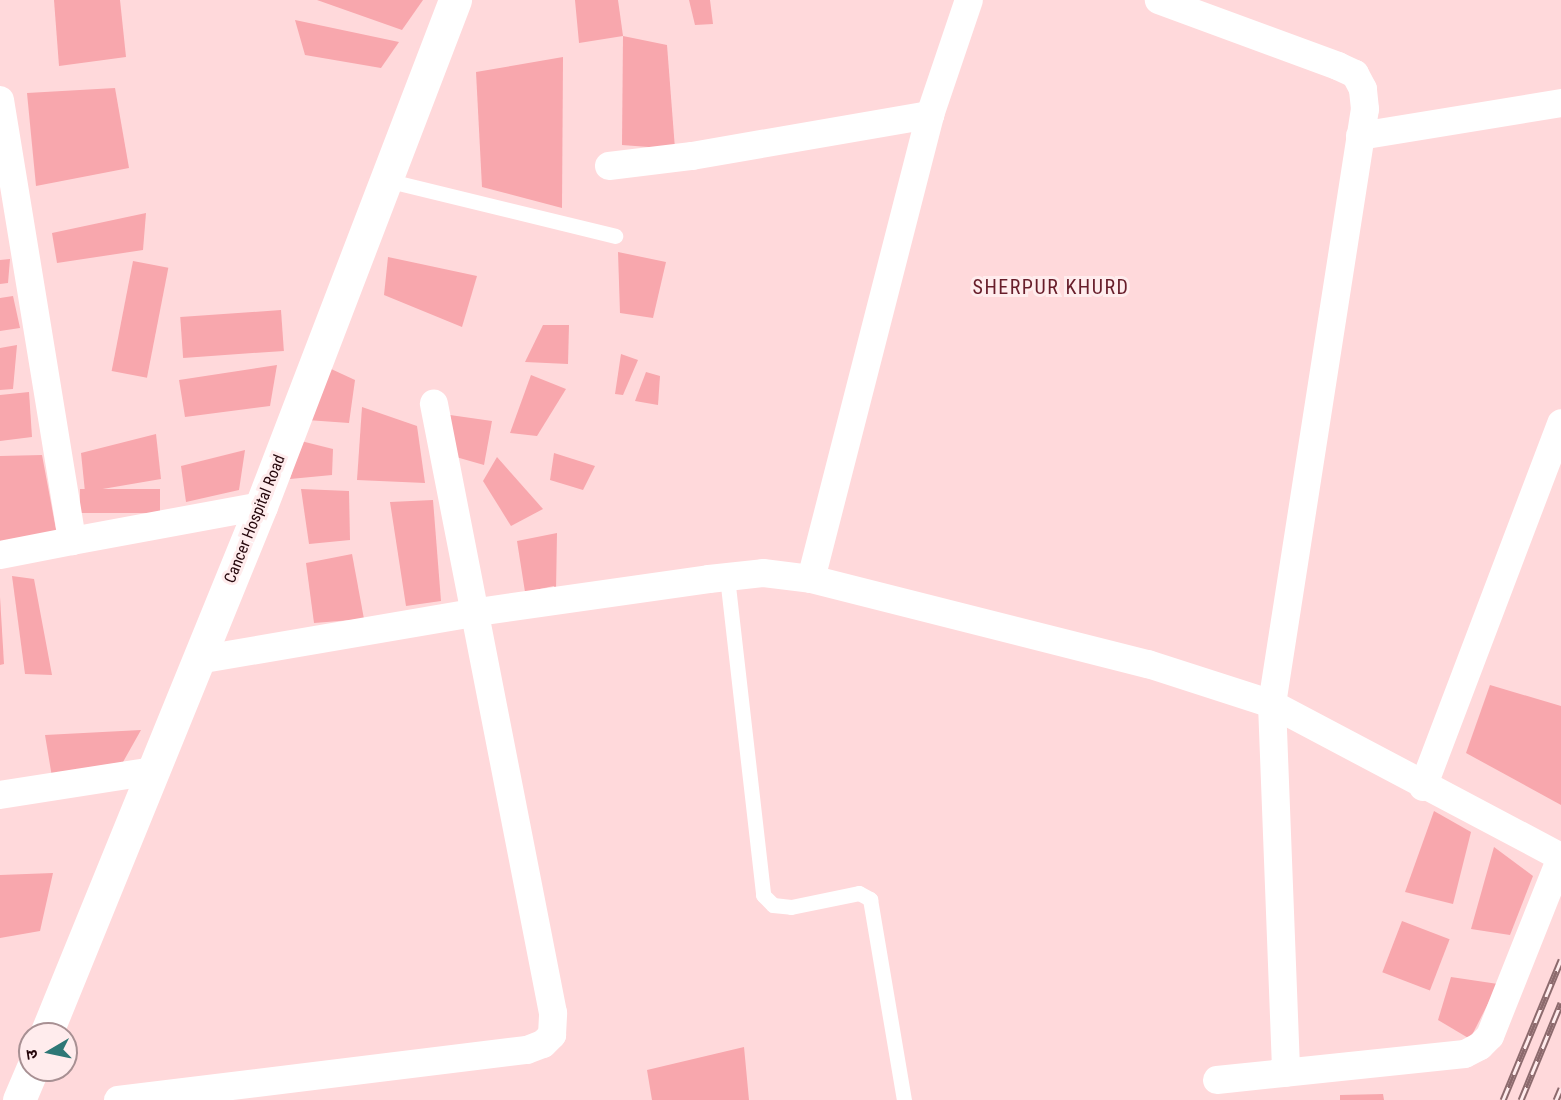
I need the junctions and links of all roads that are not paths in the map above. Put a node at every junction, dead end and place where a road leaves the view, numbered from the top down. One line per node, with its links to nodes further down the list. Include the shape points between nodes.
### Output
1 (455, 0): 9 (street, Cancer Hospital Road)
2 (969, 0): 6 (street)
3 (1159, 0): 7 (street, via 1356,74 1363,89)
4 (0, 100): 14 (street)
5 (1561, 103): 7 (street)
6 (930, 115): 8 (street, via 692,156); 17 (street)
7 (1360, 136): 20 (street)
8 (609, 166)
9 (386, 180): 10 (lane); 13 (street, Cancer Hospital Road)
10 (615, 236)
11 (434, 404): 18 (street)
12 (1561, 423): 22 (street)
13 (261, 506): 14 (street); 19 (street, Cancer Hospital Road)
14 (72, 541): 15 (street)
15 (0, 555)
16 (727, 577): 17 (street, via 763,573); 18 (street); 31 (lane, via 763,895 773,905 791,907 859,893 870,899)
17 (811, 579): 20 (street, via 1148,664)
18 (477, 612): 19 (street); 30 (street, via 553,1013 552,1035 543,1044 526,1050)
19 (198, 660): 21 (street, Cancer Hospital Road)
20 (1272, 704): 22 (street); 26 (street)
21 (153, 771): 23 (street); 25 (street, Cancer Hospital Road)
22 (1423, 787): 24 (street)
23 (0, 795)
24 (1561, 858): 26 (street, via 1490,1036 1480,1046 1466,1054)
25 (51, 1022)
26 (1286, 1073): 27 (street)
27 (1217, 1080)
28 (27, 1082): 29 (street)
29 (20, 1100)
30 (118, 1100)
31 (904, 1100)

